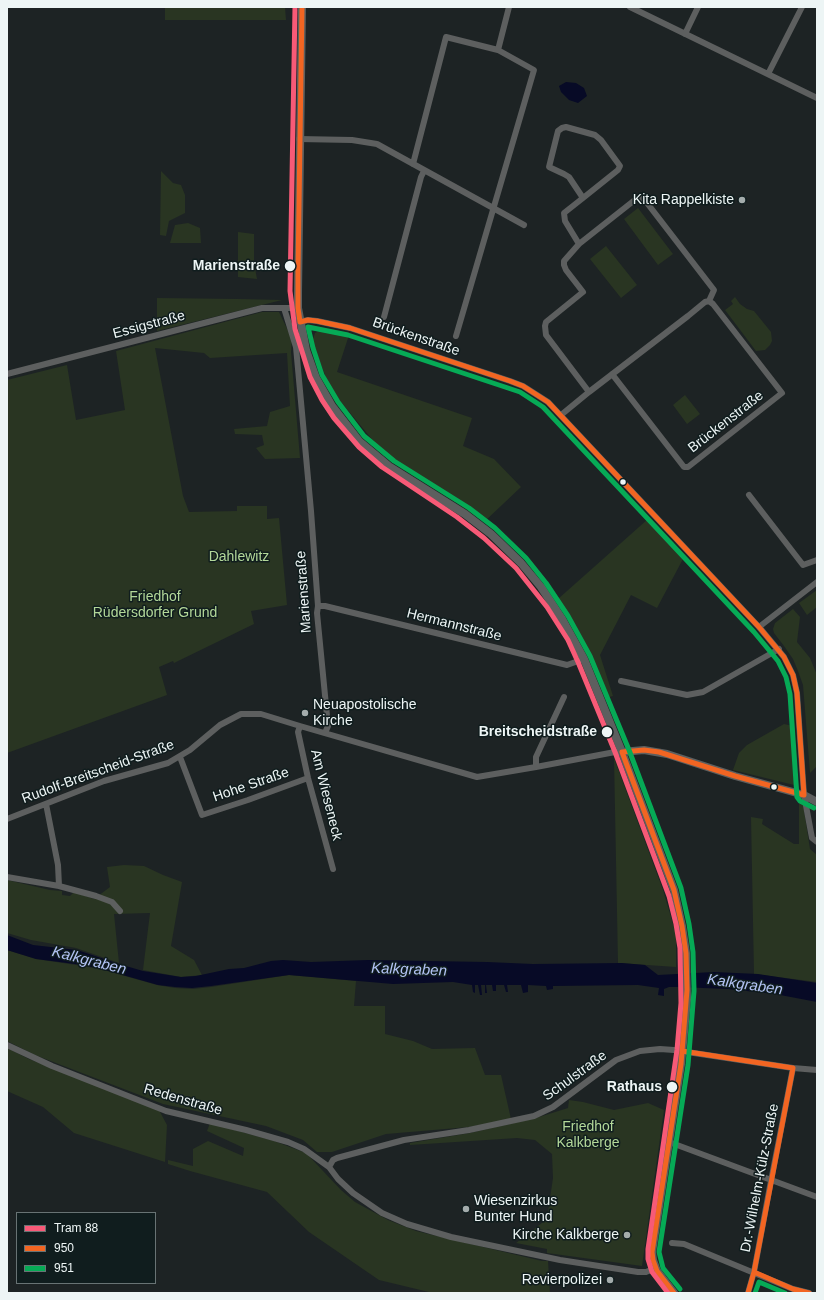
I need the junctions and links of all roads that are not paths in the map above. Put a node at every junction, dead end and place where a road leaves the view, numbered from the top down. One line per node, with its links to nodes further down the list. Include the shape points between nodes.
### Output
1 (302, 7): 10 (street)
2 (509, 7): 7 (street)
3 (630, 7): 6 (street)
4 (698, 7): 6 (street)
5 (802, 7): 8 (street)
6 (685, 34): 8 (street)
7 (498, 50): 11 (street, via 446,37); 14 (street, via 534,70)
8 (768, 74): 9 (street)
9 (817, 98)
10 (299, 139): 11 (street, via 352,140 377,144); 19 (street)
11 (413, 164): 12 (street)
12 (424, 171): 14 (street); 20 (street)
13 (584, 198): 13 (street, via 569,177 549,167 558,131 562,128 595,135 620,166); 16 (street, via 564,213 565,221)
14 (493, 207): 15 (street); 22 (street)
15 (524, 225)
16 (579, 244): 17 (street, via 636,199 644,199 714,290); 25 (street, via 564,261 564,265 583,292 546,322 544,329)
17 (709, 301): 24 (street); 24 (street, Brückenstraße, via 782,393 688,467 679,462)
18 (284, 308): 19 (street, Essigstraße); 23 (street, Essigstraße, via 262,308); 30 (street, Marienstraße, via 296,347)
19 (298, 308): 21 (street)
20 (384, 317)
21 (300, 322): 26 (street, Brückenstraße, via 317,321 350,328 510,381 541,397); 33 (street, via 316,378 332,406 359,441 404,476 465,514 514,556 544,591)
22 (456, 336)
23 (7, 374)
24 (612, 374): 25 (street)
25 (589, 392): 26 (street)
26 (561, 415): 31 (street, Brückenstraße)
27 (749, 495): 28 (street, via 804,565)
28 (817, 560)
29 (817, 582): 31 (street)
30 (318, 606): 33 (street, Hermannstraße, via 567,665); 37 (street, Marienstraße, via 328,726)
31 (758, 627): 32 (street, Brückenstraße)
32 (779, 649): 34 (street, via 703,692 688,695); 42 (street, Brückenstraße, via 793,675 797,693)
33 (584, 659): 38 (street)
34 (621, 681)
35 (564, 697): 40 (street, via 536,757)
36 (300, 726): 37 (street, Rudolf-Breitscheid-Straße); 39 (street, Rudolf-Breitscheid-Straße, via 261,714 240,714 220,725); 41 (street, Am Wieseneck, via 298,732)
37 (325, 733): 40 (street, Rudolf-Breitscheid-Straße, via 477,777)
38 (622, 752): 40 (street, Rudolf-Breitscheid-Straße); 42 (street, Rudolf-Breitscheid-Straße, via 659,752); 52 (street, via 672,884 678,907 687,966)
39 (180, 757): 41 (street, Hohe Straße, via 202,815); 44 (street, Rudolf-Breitscheid-Straße, via 168,763 104,781)
40 (536, 767)
41 (308, 778): 47 (street, Am Wieseneck)
42 (804, 795): 43 (street, Rudolf-Breitscheid-Straße); 46 (street, Brückenstraße, via 812,838)
43 (817, 802)
44 (46, 804): 45 (street, Rudolf-Breitscheid-Straße); 49 (street, via 58,865)
45 (7, 819)
46 (817, 842)
47 (332, 869)
48 (7, 877): 49 (street)
49 (59, 886): 50 (street, via 112,902)
50 (120, 911)
51 (7, 1045): 56 (street, Redenstraße, via 52,1066 166,1111 288,1142 304,1149)
52 (682, 1051): 53 (street, Schulstraße); 55 (street); 56 (street, Schulstraße, via 640,1051 616,1060 553,1107 534,1116 404,1140 337,1158)
53 (793, 1068): 54 (street, Schulstraße); 57 (street, Dr.-Wilhelm-Külz-Straße)
54 (817, 1070)
55 (669, 1142): 57 (street); 60 (street, via 652,1252)
56 (329, 1167): 60 (street, Redenstraße, via 353,1193 382,1213 407,1224 451,1237 560,1260 638,1272)
57 (771, 1179): 58 (street); 61 (street, Dr.-Wilhelm-Külz-Straße)
58 (817, 1197)
59 (672, 1243): 61 (street, via 684,1244)
60 (656, 1268): 62 (street)
61 (754, 1272): 63 (street, Dr.-Wilhelm-Külz-Straße); 64 (street)
62 (674, 1293)
63 (748, 1293)
64 (809, 1293)

